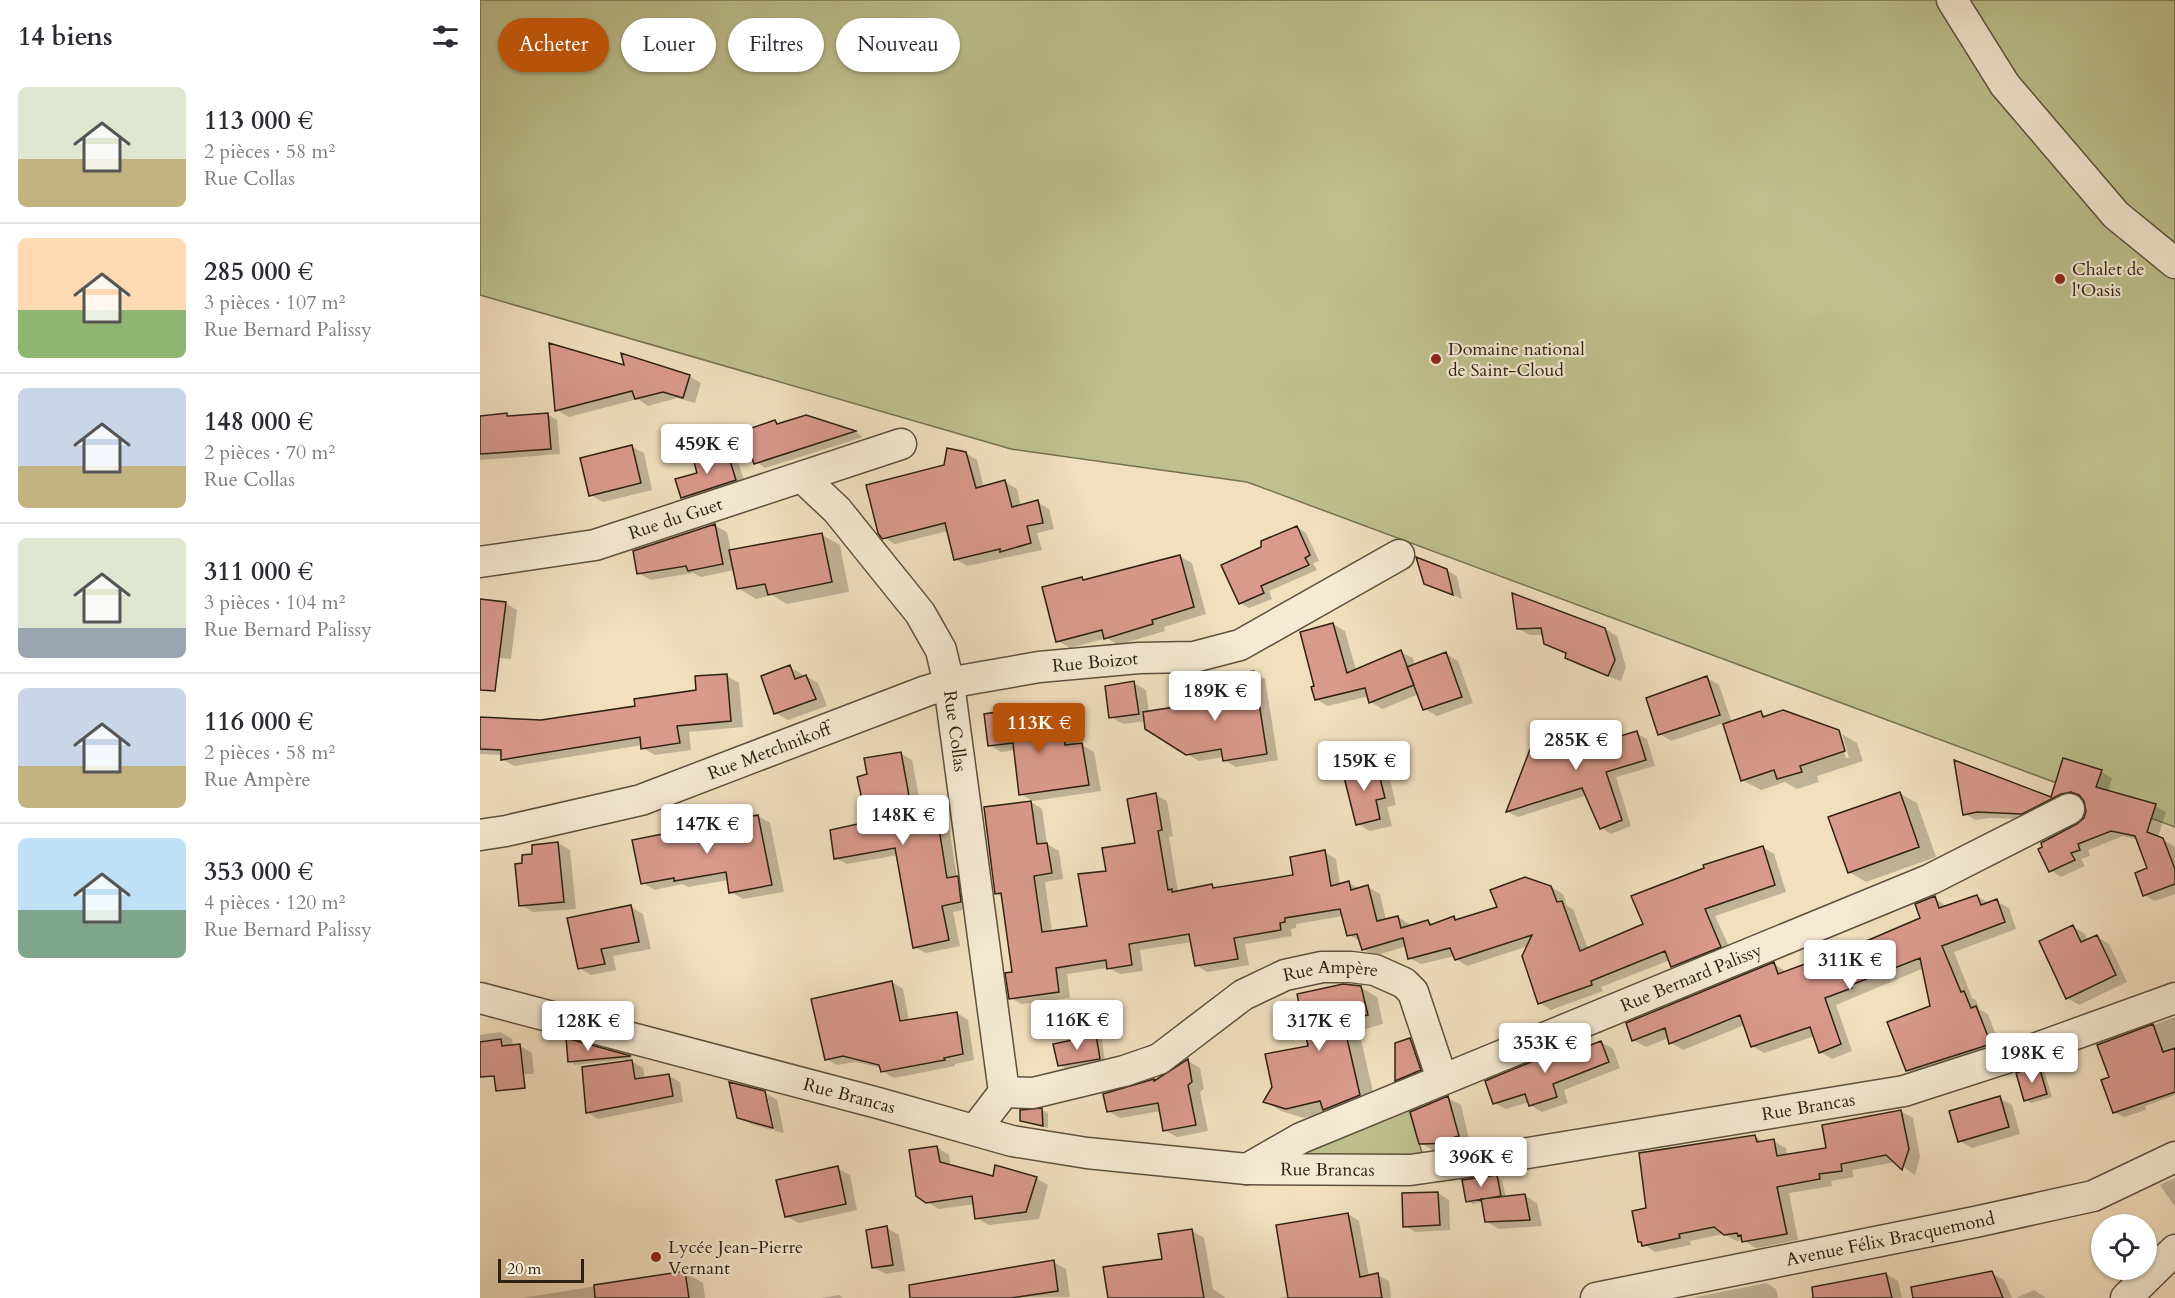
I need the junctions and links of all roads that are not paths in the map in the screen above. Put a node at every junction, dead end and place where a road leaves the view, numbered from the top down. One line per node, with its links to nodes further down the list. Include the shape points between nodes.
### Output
1 (1952, 0): 2 (street, via 2005,85 2116,215)
2 (2175, 263)
3 (901, 444): 4 (street, Rue du Guet)
4 (803, 478): 6 (street, Rue du Guet, via 595,545); 7 (street, Rue Collas, via 837,510 920,613 941,650)
5 (1399, 555): 7 (street, Rue Boizot, via 1240,645 1194,657 1039,667)
6 (480, 562)
7 (949, 684): 9 (street, Rue Metchnikoff, via 641,800); 13 (street, Rue Collas)
8 (2069, 809): 12 (street, Rue Bernard Palissy, via 1931,879)
9 (480, 835)
10 (480, 998): 14 (street, Rue Brancas)
11 (2175, 998): 16 (street, Rue Brancas, via 1904,1091 1410,1170)
12 (1442, 1079): 13 (street, Rue Ampère, via 1413,992 1404,983 1375,969 1322,967 1286,975 1243,995 1159,1059 1033,1093); 16 (street, Rue Bernard Palissy, via 1301,1138)
13 (1004, 1092): 14 (street)
14 (975, 1130): 16 (street, Rue Brancas, via 1012,1141 1087,1153)
15 (2175, 1157): 18 (street, Avenue Félix Bracquemond, via 2092,1196)
16 (1247, 1169)
17 (2175, 1250): 19 (street)
18 (1596, 1298)
19 (2126, 1298)

